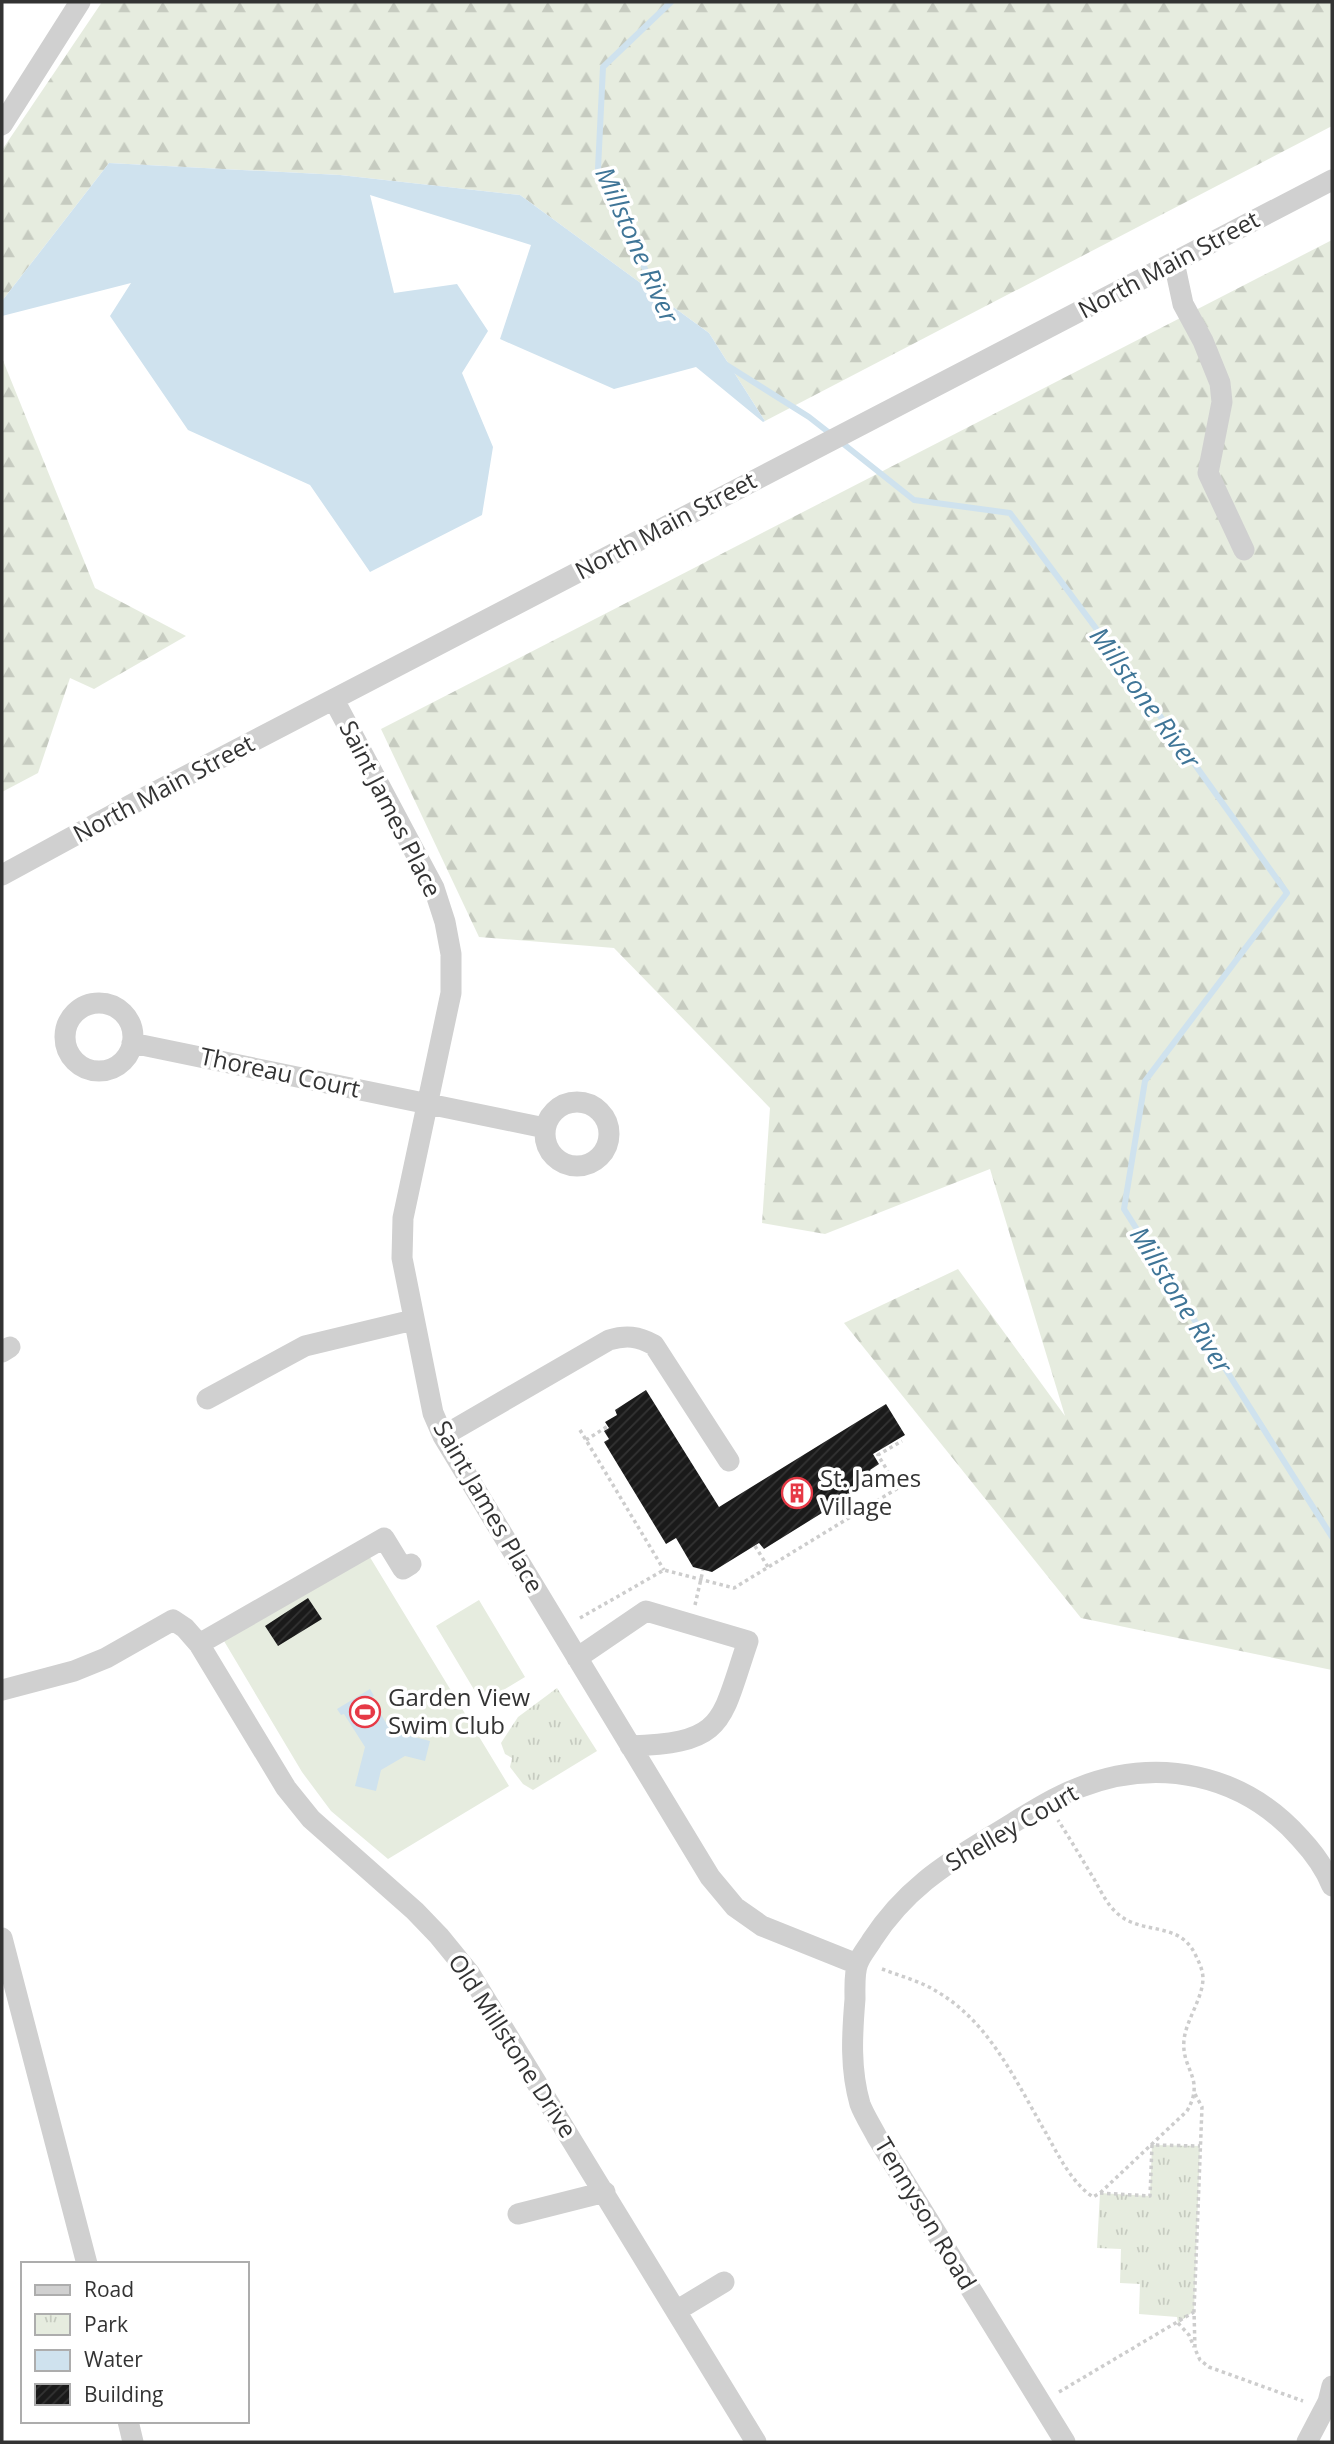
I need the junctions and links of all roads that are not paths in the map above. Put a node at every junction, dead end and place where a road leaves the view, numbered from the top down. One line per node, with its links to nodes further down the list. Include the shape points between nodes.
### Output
1 (80, 2): 2 (street)
2 (2, 125)
3 (1332, 180): 4 (street, North Main Street)
4 (1174, 262): 5 (street, via 1182,304 1220,383 1222,401 1208,473); 6 (street, North Main Street)
5 (1244, 550)
6 (334, 699): 7 (street, North Main Street); 9 (street, Saint James Place, via 434,888 445,922 451,993)
7 (2, 875)
8 (132, 1043): 9 (street, Thoreau Court)
9 (428, 1104): 10 (street, Thoreau Court); 11 (street, Saint James Place, via 403,1218 402,1258)
10 (545, 1129)
11 (413, 1320): 12 (street, via 305,1346); 13 (street, Saint James Place, via 433,1413)
12 (207, 1399)
13 (443, 1436): 14 (street, via 609,1340 624,1336 654,1345); 17 (street, Saint James Place)
14 (729, 1461)
15 (411, 1564): 16 (street, via 403,1569 390,1534)
16 (199, 1644): 18 (street, Old Millstone Drive, via 173,1620 96,1663); 23 (street, Old Millstone Drive, via 286,1788 311,1819 415,1911 470,1974)
17 (577, 1658): 19 (street, Saint James Place); 19 (street, via 646,1611 748,1641 723,1715 712,1728 667,1745)
18 (2, 1690)
19 (630, 1746): 22 (street, Saint James Place, via 710,1877 736,1907 762,1926)
20 (1332, 1886): 22 (street, Shelley Court, via 1312,1851 1290,1826 1251,1796 1209,1779 1173,1773 1111,1778 1049,1802 935,1872 905,1898)
21 (2, 1938): 25 (street)
22 (857, 1964): 32 (street, Tennyson Road, via 852,2066 861,2106)
23 (605, 2192): 24 (street); 27 (street, Old Millstone Drive)
24 (518, 2214)
25 (86, 2262)
26 (724, 2282): 27 (street)
27 (676, 2311): 31 (street, Old Millstone Drive)
28 (1332, 2386): 33 (street)
29 (128, 2423): 30 (street)
30 (133, 2442)
31 (756, 2442)
32 (1065, 2442)
33 (1307, 2442)

